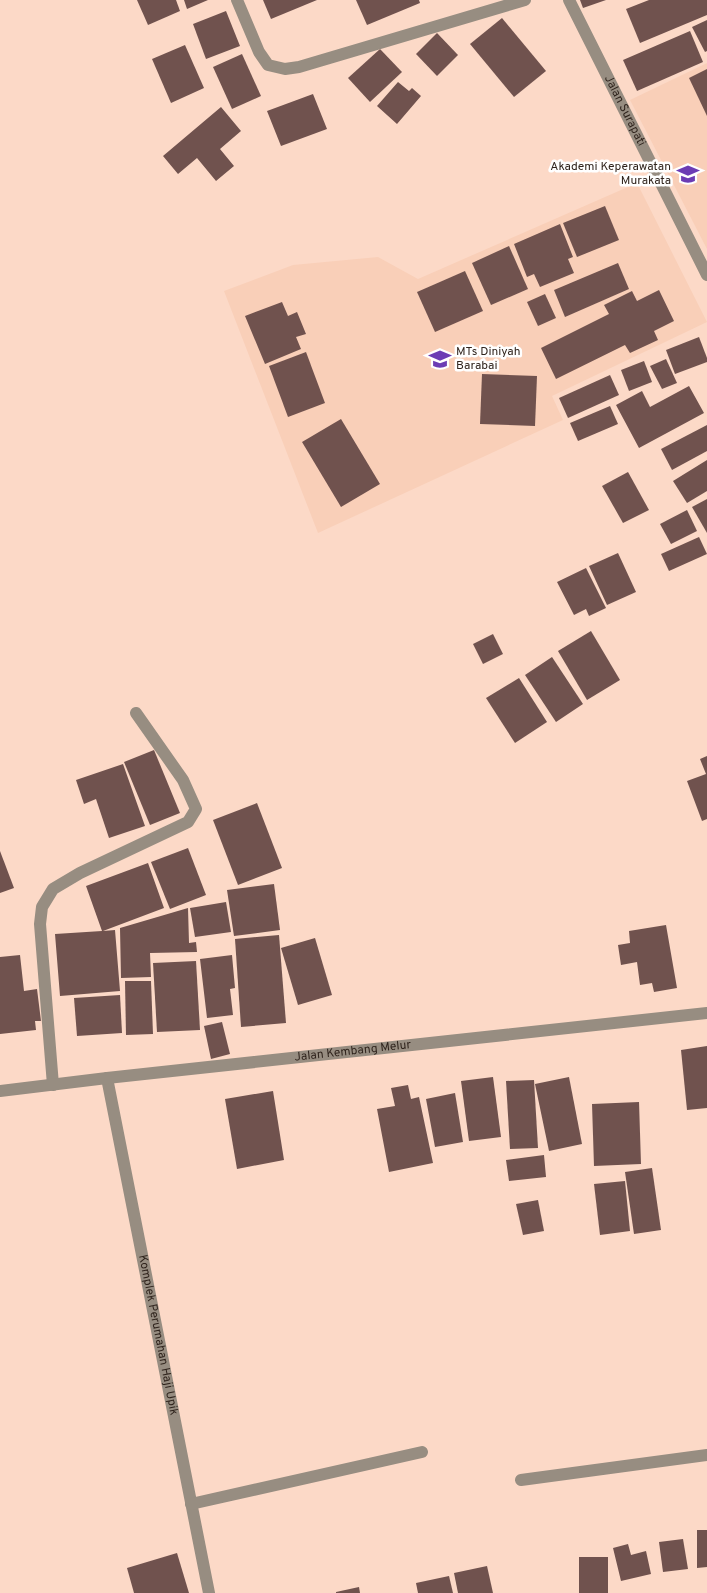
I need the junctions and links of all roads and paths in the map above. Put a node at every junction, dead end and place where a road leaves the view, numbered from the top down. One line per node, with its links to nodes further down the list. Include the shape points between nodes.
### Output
1 (237, 0): 2 (street, via 259,52 268,65 285,69)
2 (525, 0)
3 (569, 0): 4 (street, Jalan Surapati)
4 (707, 276)
5 (136, 713): 8 (street, via 183,780 196,809 188,822 52,889 42,907 40,924)
6 (707, 1013): 7 (street, Jalan Kembang Melur)
7 (107, 1078): 8 (street, Jalan Kembang Melur); 13 (street, Komplek Perumahan Haji Upik)
8 (53, 1085): 9 (street, Jalan Kembang Melur)
9 (0, 1091)
10 (422, 1452): 13 (street)
11 (707, 1455): 12 (street)
12 (521, 1480)
13 (191, 1504): 14 (street, Komplek Perumahan Haji Upik)
14 (208, 1593)

